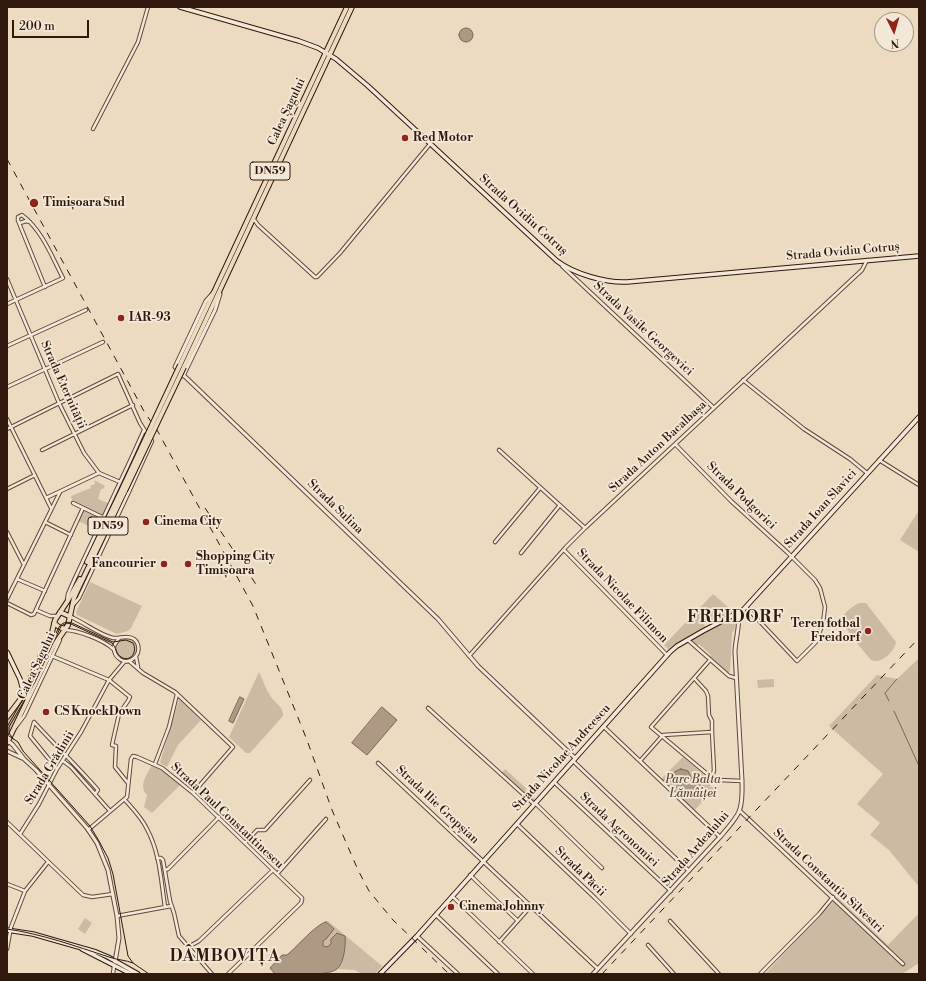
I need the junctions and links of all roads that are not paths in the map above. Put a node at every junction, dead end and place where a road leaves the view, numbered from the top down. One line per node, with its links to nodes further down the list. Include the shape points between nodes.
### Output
1 (148, 7): 6 (street, via 138,42)
2 (180, 7): 5 (main road, Strada Ovidiu Cotruș, via 299,41)
3 (347, 7): 5 (main road, Calea Șagului / DN59)
4 (352, 7): 5 (main road, Calea Șagului / DN59)
5 (328, 54): 7 (main road, Strada Ovidiu Cotruș, via 349,69); 9 (main road, Calea Șagului / DN59); 24 (main road, Calea Șagului / DN59)
6 (93, 129)
7 (430, 144): 14 (street, via 340,253 316,278); 18 (main road, Strada Ovidiu Cotruș)
8 (24, 217): 10 (street, via 19,215); 11 (street); 12 (street)
9 (253, 218): 13 (main road, Calea Șagului / DN59); 14 (street)
10 (19, 221): 11 (street); 15 (street)
11 (24, 222): 12 (street); 15 (street)
12 (30, 222): 22 (street, via 39,232 63,278)
13 (250, 225): 14 (street); 23 (main road, Calea Șagului / DN59)
14 (258, 225)
15 (21, 226): 22 (street)
16 (919, 256): 17 (main road, Strada Ovidiu Cotruș)
17 (868, 260): 19 (main road, Strada Ovidiu Cotruș, via 627,282 604,281); 35 (street, Strada Anton Bacalbașa, via 862,270)
18 (561, 264): 19 (main road, Strada Ovidiu Cotruș); 21 (street, Strada Vasile Georgevici)
19 (583, 273): 21 (street)
20 (7, 278): 25 (street, Strada Eternității)
21 (578, 280): 39 (street, Strada Vasile Georgevici)
22 (45, 287): 25 (street)
23 (220, 289): 31 (main road, Calea Șagului / DN59); 34 (street, Calea Șagului, via 215,310)
24 (215, 290): 31 (main road, Calea Șagului / DN59); 32 (street, Calea Șagului, via 206,301)
25 (16, 300): 26 (street); 28 (street, Strada Eternității)
26 (7, 304)
27 (86, 310): 28 (street)
28 (31, 335): 30 (street); 33 (street, Strada Eternității)
29 (102, 342): 33 (street)
30 (7, 346)
31 (182, 366): 59 (main road, Calea Șagului / DN59, bridge)
32 (175, 367): 34 (street, Strada Sulina)
33 (45, 369): 36 (street); 37 (street, Strada Eternității)
34 (183, 376): 99 (street, Strada Sulina, via 438,619)
35 (743, 380): 39 (street, Strada Anton Bacalbașa); 53 (street, via 804,429)
36 (7, 387)
37 (59, 403): 38 (street, via 118,374); 42 (street); 45 (street, Strada Eternității)
38 (133, 406): 44 (street); 45 (street)
39 (714, 408): 46 (street, Strada Anton Bacalbașa)
40 (919, 416): 50 (main road, Strada Ioan Slavici)
41 (7, 419): 42 (street)
42 (11, 427): 43 (street); 54 (street)
43 (7, 428)
44 (144, 429): 49 (street, Calea Șagului); 51 (street, Calea Șagului, via 152,441)
45 (75, 434): 47 (street); 52 (street, Strada Eternității, via 84,453)
46 (675, 444): 68 (street, Strada Anton Bacalbașa); 74 (street, Strada Podgoriei)
47 (42, 450)
48 (499, 450): 57 (street)
49 (132, 456): 51 (street, via 140,454); 55 (street, Calea Șagului)
50 (879, 460): 53 (main road, Strada Ioan Slavici); 56 (street)
51 (143, 461): 81 (street, Calea Șagului, via 79,598)
52 (99, 473): 55 (street, Strada Eternității); 60 (street)
53 (867, 473): 74 (main road, Strada Ioan Slavici)
54 (35, 475): 58 (street); 61 (street)
55 (120, 482): 66 (street, Calea Șagului)
56 (919, 485)
57 (540, 488): 63 (street); 71 (street)
58 (7, 489)
59 (124, 490): 79 (main road, Calea Șagului / DN59); 81 (main road, Calea Șagului / DN59)
60 (60, 492): 61 (street); 64 (street)
61 (46, 498): 64 (street)
62 (72, 503): 65 (street)
63 (560, 505): 68 (street); 73 (street)
64 (51, 508): 67 (street)
65 (83, 508): 66 (street); 70 (street)
66 (104, 518): 79 (street, Calea Șagului, via 68,594)
67 (45, 522): 70 (street); 75 (street)
68 (585, 528): 72 (street, Strada Anton Bacalbașa)
69 (7, 532): 75 (street)
70 (71, 536): 77 (street)
71 (495, 542)
72 (564, 550): 96 (street, Strada Nicolae Filimon); 99 (street, Strada Anton Bacalbașa)
73 (521, 553)
74 (791, 557): 82 (main road, Strada Ioan Slavici); 82 (street, Strada Podgoriei, via 818,584 822,592 825,607 824,623 812,646 797,661)
75 (24, 564): 76 (street)
76 (17, 579): 77 (street); 78 (street)
77 (45, 591): 83 (street)
78 (7, 599)
79 (67, 602): 84 (main road, Calea Șagului / DN59)
80 (7, 603): 83 (street, via 31,615)
81 (73, 604): 88 (main road, Calea Șagului / DN59)
82 (746, 607): 85 (main road, Strada Ioan Slavici)
83 (36, 610): 86 (street)
84 (60, 612): 87 (main road, Calea Șagului / DN59); 88 (main road)
85 (738, 613): 93 (main road, Strada Nicolae Andreescu); 106 (street, Strada Ardealului, via 740,619 735,646)
86 (50, 616): 87 (street); 89 (street)
87 (56, 616): 89 (main road, Calea Șagului / DN59)
88 (70, 617): 90 (main road, Calea Șagului / DN59); 92 (street, via 98,632)
89 (54, 623): 90 (main road, Calea Șagului); 91 (main road, Calea Șagului / DN59)
90 (65, 629): 94 (street, via 89,636); 97 (street, Calea Șagului); 115 (main road, Calea Șagului / DN59, via 52,647)
91 (52, 635): 109 (street, Calea Șagului); 110 (main road, Calea Șagului / DN59, via 31,684)
92 (119, 638): 94 (street); 98 (street, via 126,636 134,639 138,648)
93 (688, 640): 96 (main road, Strada Nicolae Andreescu); 101 (street)
94 (113, 649): 100 (street)
95 (7, 652): 107 (main road)
96 (667, 655): 114 (main road, Strada Nicolae Andreescu)
97 (52, 656): 108 (street); 115 (street, Calea Șagului, via 22,721)
98 (136, 656): 102 (street); 104 (street)
99 (469, 656): 122 (street, Strada Sulina)
100 (119, 659): 102 (street); 103 (street)
101 (710, 660): 105 (street); 106 (street, via 729,676)
102 (127, 661): 103 (street, Strada Grădinii); 104 (street)
103 (118, 668): 108 (street, Strada Grădinii)
104 (139, 669): 111 (street)
105 (694, 678): 116 (street, via 707,693); 117 (street, via 651,727)
106 (736, 678): 130 (street, Strada Ardealului)
107 (20, 679): 109 (street); 110 (main road)
108 (109, 680): 120 (street, Strada Grădinii); 132 (street, via 130,697 118,714 112,745 116,746 115,767)
109 (27, 683): 110 (street, Calea Șagului)
110 (24, 692): 113 (main road, Calea Șagului / DN59)
111 (177, 694): 126 (street); 134 (street, via 233,747)
112 (428, 708): 137 (street)
113 (7, 717)
114 (604, 727): 122 (main road, Strada Nicolae Andreescu); 124 (street)
115 (13, 730): 118 (main road, Calea Șagului / DN59)
116 (712, 732): 117 (street); 128 (street)
117 (662, 737): 124 (street); 128 (street)
118 (7, 741): 121 (street)
119 (7, 751): 121 (street)
120 (66, 756): 123 (street, Strada Grădinii); 127 (street, via 34,722 30,736); 135 (street, via 98,790)
121 (24, 759): 133 (street)
122 (574, 760): 131 (main road, Strada Nicolae Andreescu); 154 (street)
123 (63, 761): 127 (street, Strada Grădinii); 135 (street)
124 (640, 761): 146 (street)
125 (378, 763): 149 (street, Strada Ilie Gropșian)
126 (155, 764): 132 (street, Strada Paul Constantinescu, via 132,757); 134 (street, Strada Paul Constantinescu)
127 (57, 770): 133 (street, Strada Grădinii)
128 (712, 778): 130 (street)
129 (310, 780): 147 (street, via 265,830 256,830)
130 (742, 781): 138 (street, Strada Ardealului, via 743,801)
131 (554, 782): 137 (main road, Strada Nicolae Andreescu); 159 (street, Strada Agronomiei)
132 (128, 783): 136 (street, via 128,795)
133 (49, 785): 144 (street); 145 (street, Strada Grădinii)
134 (192, 793): 140 (street, Strada Paul Constantinescu)
135 (95, 794): 139 (street)
136 (125, 800): 139 (street); 148 (street, via 148,830)
137 (535, 804): 143 (main road, Strada Nicolae Andreescu); 151 (street)
138 (740, 811): 146 (street, Strada Ardealului); 162 (street, Strada Constantin Silvestri)
139 (110, 812): 144 (street)
140 (220, 818): 147 (street, Strada Paul Constantinescu); 152 (street)
141 (326, 819): 155 (street)
142 (7, 822): 145 (street)
143 (517, 824): 149 (main road, Strada Nicolae Andreescu); 171 (street, Strada Păcii)
144 (88, 830): 160 (street, via 104,859)
145 (20, 834): 150 (street)
146 (720, 837): 154 (street, Strada Ardealului)
147 (245, 843): 153 (street, Strada Paul Constantinescu)
148 (158, 858): 152 (street, via 162,859); 165 (street)
149 (483, 861): 156 (main road, Strada Nicolae Andreescu); 164 (street, Strada Ilie Gropșian)
150 (48, 862): 158 (street); 160 (street, via 83,895 92,897)
151 (602, 868)
152 (165, 870): 163 (street)
153 (273, 870): 155 (street, Strada Paul Constantinescu); 176 (street, via 202,938)
154 (689, 871): 159 (street, Strada Ardealului)
155 (277, 874): 186 (street, Strada Paul Constantinescu, via 302,898 301,903)
156 (470, 875): 161 (main road, Strada Nicolae Andreescu); 168 (street)
157 (7, 884): 158 (street)
158 (24, 891): 170 (street)
159 (671, 891): 171 (street, Strada Ardealului)
160 (113, 894): 167 (street)
161 (452, 896): 166 (main road, Strada Nicolae Andreescu); 173 (street)
162 (833, 898): 179 (street, Strada Constantin Silvestri); 194 (street)
163 (171, 906): 165 (street); 176 (street, via 178,936)
164 (531, 906): 168 (street); 181 (street, Strada Ilie Gropșian)
165 (165, 907): 167 (street)
166 (436, 914): 172 (main road, Strada Nicolae Andreescu); 189 (street)
167 (117, 916): 178 (street, via 119,938)
168 (518, 920): 173 (street)
169 (670, 922): 193 (street)
170 (8, 930): 175 (main road, via 33,934); 177 (street)
171 (631, 934): 181 (street, Strada Ardealului)
172 (417, 936): 187 (main road, Strada Nicolae Andreescu); 188 (street)
173 (500, 942): 190 (street)
174 (648, 945): 192 (street)
175 (78, 947): 178 (main road); 180 (main road)
176 (188, 947): 185 (street)
177 (7, 949)
178 (115, 961): 180 (street); 184 (main road)
179 (903, 964)
180 (114, 966): 182 (street); 183 (main road)
181 (598, 969): 191 (street, Strada Ardealului)
182 (113, 974)
183 (131, 974)
184 (138, 974)
185 (212, 974)
186 (228, 974)
187 (380, 974)
188 (458, 974)
189 (498, 974)
190 (533, 974)
191 (592, 974)
192 (674, 974)
193 (719, 974)
194 (760, 974)

